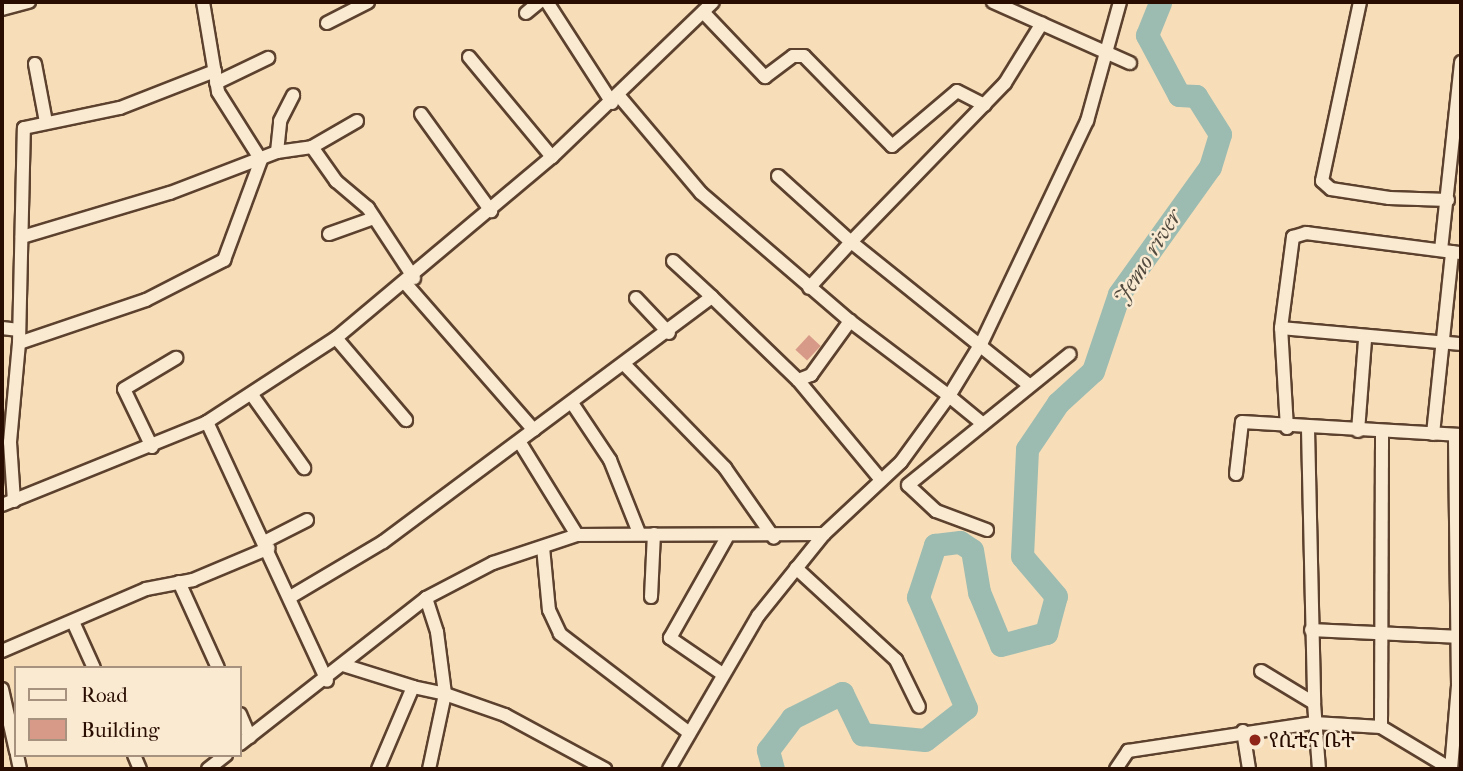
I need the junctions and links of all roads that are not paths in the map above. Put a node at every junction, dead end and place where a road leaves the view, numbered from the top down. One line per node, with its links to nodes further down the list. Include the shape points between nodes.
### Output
1 (29, 2): 10 (street)
2 (203, 2): 21 (street)
3 (368, 2): 13 (street)
4 (540, 2): 12 (street)
5 (547, 2): 23 (street)
6 (713, 2): 11 (street)
7 (993, 2): 14 (street)
8 (1120, 2): 15 (street)
9 (1360, 2): 35 (street, via 1322,181 1331,189 1377,196)
10 (2, 9)
11 (703, 12): 23 (street); 24 (street, via 765,76 793,56 804,56 892,146 957,91)
12 (526, 13)
13 (327, 23)
14 (1042, 23): 15 (street); 24 (street)
15 (1105, 51): 19 (street); 54 (street, via 1087,121)
16 (470, 57): 31 (street)
17 (268, 58): 21 (street)
18 (1461, 62): 26 (street)
19 (1130, 63)
20 (35, 64): 28 (street)
21 (215, 77): 28 (street, via 120,108); 32 (street)
22 (293, 95): 30 (street)
23 (615, 100): 31 (street); 44 (street, via 701,193)
24 (985, 105): 40 (street)
25 (421, 114): 36 (street)
26 (1459, 115): 33 (street)
27 (357, 121): 29 (street)
28 (46, 122): 39 (street, via 22,132)
29 (312, 147): 30 (street); 37 (street, via 330,175)
30 (277, 152): 32 (street)
31 (552, 158): 36 (street)
32 (261, 160): 39 (street); 51 (street, via 224,260 146,300)
33 (1457, 165): 35 (street)
34 (778, 176): 40 (street)
35 (1448, 200): 41 (street)
36 (491, 211): 43 (street)
37 (374, 218): 38 (street); 43 (street)
38 (329, 234)
39 (22, 237): 51 (street)
40 (851, 242): 44 (street); 54 (street)
41 (1452, 252): 49 (street, via 1297,234 1290,241); 55 (street)
42 (673, 261): 45 (street)
43 (410, 281): 52 (street); 70 (street)
44 (810, 288): 47 (street)
45 (712, 297): 50 (street); 60 (street)
46 (636, 298): 50 (street)
47 (850, 321): 60 (street, via 811,375); 63 (street)
48 (2, 328): 51 (street)
49 (1281, 328): 53 (street); 68 (street)
50 (669, 333): 59 (street)
51 (19, 336): 80 (street)
52 (336, 338): 62 (street); 65 (street)
53 (1364, 339): 55 (street); 71 (street)
54 (982, 342): 61 (street); 63 (street)
55 (1442, 342): 56 (street); 73 (street)
56 (1461, 344)
57 (1070, 354): 61 (street)
58 (176, 358): 76 (street, via 124,389)
59 (625, 365): 64 (street); 87 (street, via 725,468)
60 (798, 380): 79 (street)
61 (1029, 385): 67 (street)
62 (252, 395): 66 (street); 77 (street)
63 (949, 396): 67 (street); 79 (street)
64 (572, 402): 70 (street); 83 (street, via 610,460)
65 (406, 420)
66 (207, 422): 76 (street); 89 (street)
67 (983, 424): 82 (street, via 908,488 936,511)
68 (1287, 428): 69 (street); 78 (street, via 1239,425)
69 (1308, 429): 71 (street); 97 (street)
70 (534, 430): 75 (street)
71 (1358, 432): 72 (street)
72 (1382, 433): 73 (street); 98 (street)
73 (1433, 434): 74 (street)
74 (1458, 435): 99 (street)
75 (519, 441): 86 (street); 93 (street, via 383,542)
76 (152, 447): 80 (street)
77 (304, 468)
78 (1236, 474)
79 (881, 480): 85 (street)
80 (8, 503)
81 (307, 520): 89 (street)
82 (987, 530)
83 (639, 533): 84 (street); 86 (street)
84 (654, 534): 88 (street); 94 (street)
85 (824, 534): 87 (street); 91 (street)
86 (577, 535): 90 (street)
87 (774, 538): 88 (street)
88 (726, 539): 105 (street, via 670,638)
89 (267, 544): 92 (street); 93 (street)
90 (543, 547): 95 (street); 114 (street, via 549,610 560,634)
91 (796, 568): 105 (street); 111 (street, via 896,660)
92 (179, 582): 96 (street, via 146,589); 102 (street)
93 (292, 596): 106 (street)
94 (651, 597)
95 (426, 598): 103 (street); 109 (street)
96 (74, 624): 100 (street); 101 (street)
97 (1311, 631): 98 (street); 110 (street)
98 (1384, 632): 99 (street); 113 (street)
99 (1459, 637): 125 (street)
100 (2, 647)
101 (93, 666)
102 (218, 666)
103 (343, 666): 106 (street); 107 (street)
104 (1261, 671): 110 (street)
105 (721, 673): 114 (street)
106 (327, 680): 116 (street)
107 (413, 687): 109 (street); 118 (street)
108 (2, 689): 117 (street)
109 (445, 694): 119 (street); 120 (street, via 505,715)
110 (1314, 703): 112 (street)
111 (919, 708)
112 (1314, 723): 113 (street); 115 (street); 124 (street)
113 (1381, 727): 125 (street)
114 (688, 732): 121 (street)
115 (1243, 732): 122 (street, via 1128,751); 123 (street)
116 (245, 741)
117 (14, 744)
118 (378, 769)
119 (429, 769)
120 (605, 769)
121 (669, 769)
122 (1116, 769)
123 (1249, 769)
124 (1319, 769)
125 (1451, 769)

